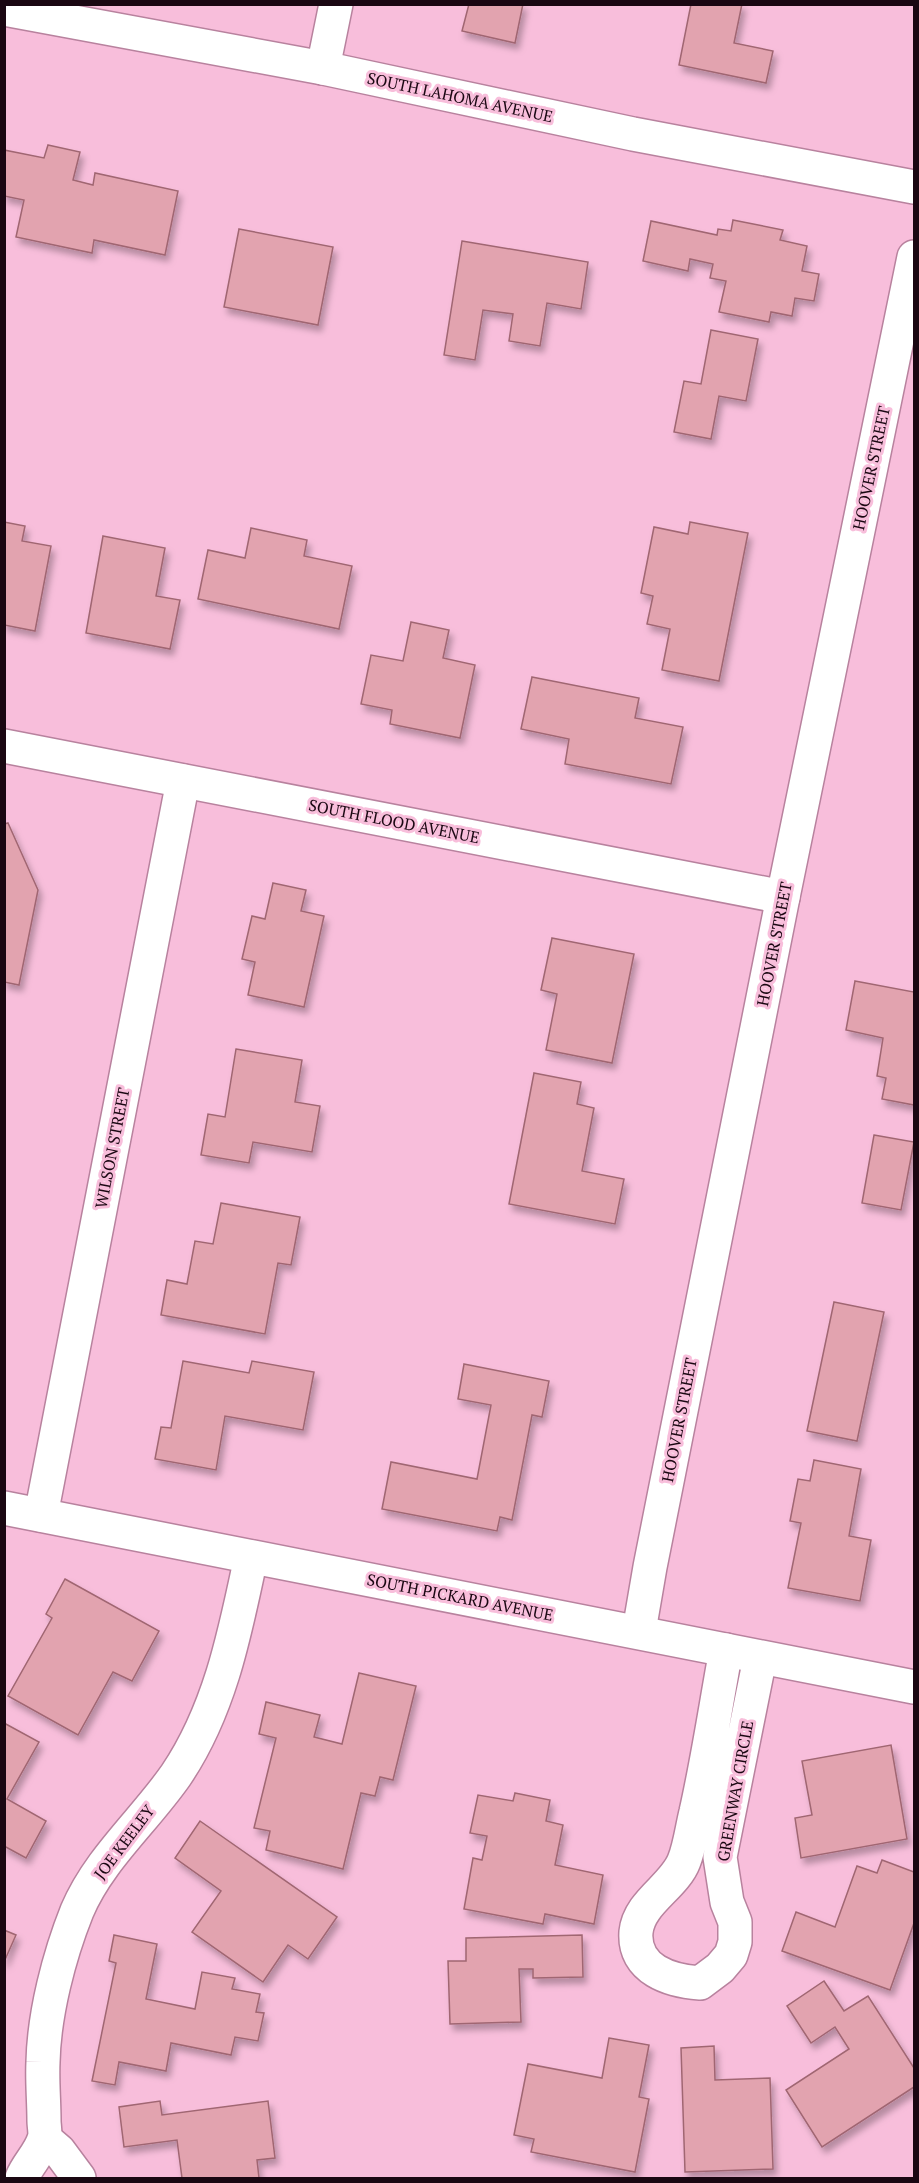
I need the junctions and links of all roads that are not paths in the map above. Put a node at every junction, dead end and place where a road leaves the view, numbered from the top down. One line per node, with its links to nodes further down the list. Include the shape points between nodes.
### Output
1 (336, 4): 3 (street)
2 (4, 9): 3 (street, SOUTH LAHOMA AVENUE)
3 (323, 69): 4 (street, SOUTH LAHOMA AVENUE, via 633,134)
4 (915, 187)
5 (915, 257): 8 (street, HOOVER STREET)
6 (4, 746): 7 (street, SOUTH FLOOD AVENUE)
7 (183, 781): 8 (street, SOUTH FLOOD AVENUE); 10 (street, WILSON STREET)
8 (783, 897): 12 (street, HOOVER STREET)
9 (4, 1508): 10 (street, SOUTH PICKARD AVENUE)
10 (41, 1515): 11 (street, SOUTH PICKARD AVENUE)
11 (251, 1557): 12 (street, SOUTH PICKARD AVENUE); 16 (street, JOE KEELEY, via 228,1663 193,1743 176,1775 97,1876 74,1919 46,2026)
12 (639, 1632): 13 (street, SOUTH PICKARD AVENUE)
13 (726, 1650): 14 (street, SOUTH PICKARD AVENUE); 14 (street, GREENWAY CIRCLE, via 684,1861 674,1879 643,1914 636,1932 644,1959 670,1979 700,1983 720,1968 731,1955 735,1942 735,1922 727,1902 720,1857)
14 (760, 1658): 15 (street, SOUTH PICKARD AVENUE)
15 (915, 1687)
16 (45, 2139): 17 (street); 18 (street)
17 (22, 2178)
18 (79, 2178)

